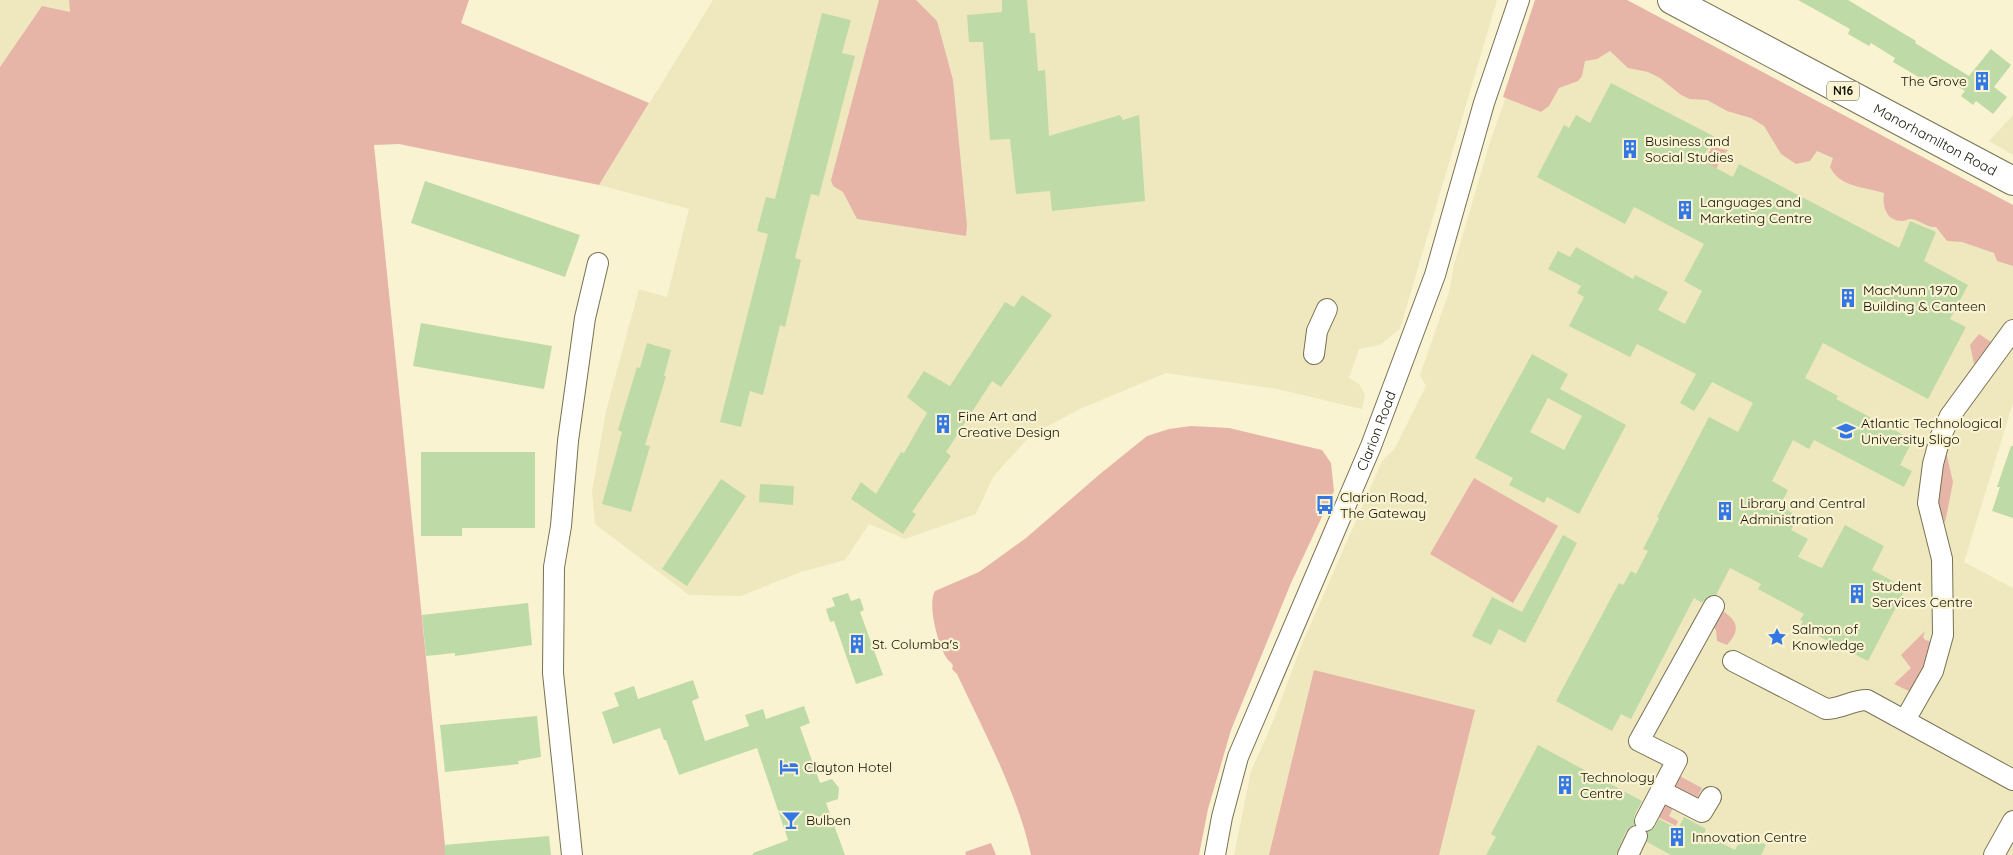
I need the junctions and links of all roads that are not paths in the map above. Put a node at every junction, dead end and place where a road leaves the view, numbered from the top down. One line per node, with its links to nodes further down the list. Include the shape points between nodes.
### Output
1 (1519, 0): 16 (street, Clarion Road, via 1484,103 1435,275 1371,446 1238,757)
2 (1672, 0): 3 (highway, Manorhamilton Road / N16)
3 (2013, 181)
4 (598, 263): 15 (street, via 585,318 554,567 553,673)
5 (1327, 309): 7 (street, via 1317,331)
6 (2013, 330): 10 (street, via 1950,416 1940,438 1928,503 1942,559 1943,635 1933,671)
7 (1314, 354)
8 (1714, 606): 12 (street, via 1639,741 1677,760)
9 (1732, 661): 10 (street, via 1826,709 1867,700)
10 (1905, 720): 11 (street)
11 (2013, 780)
12 (1661, 792): 13 (street); 17 (street)
13 (1708, 801)
14 (2013, 821): 18 (street)
15 (572, 855)
16 (1215, 855)
17 (1628, 855)
18 (1994, 855)

